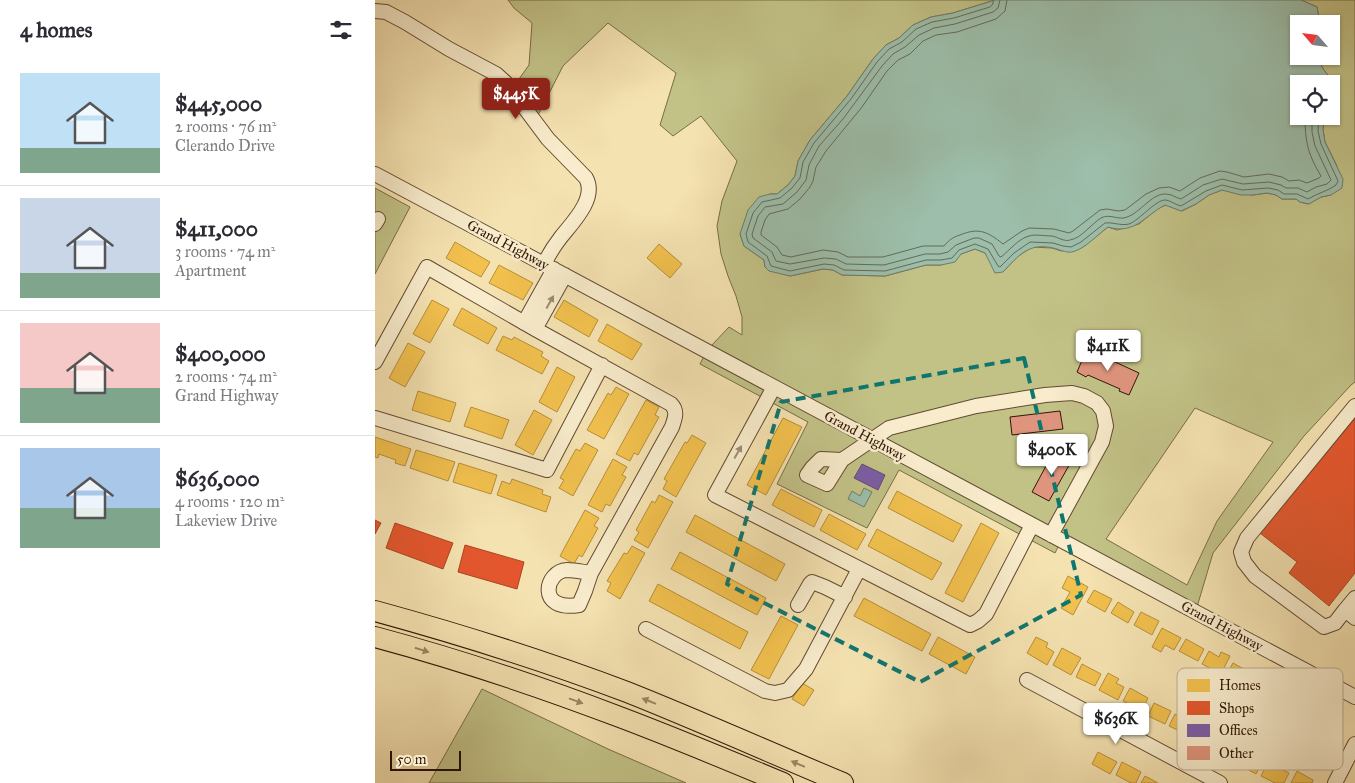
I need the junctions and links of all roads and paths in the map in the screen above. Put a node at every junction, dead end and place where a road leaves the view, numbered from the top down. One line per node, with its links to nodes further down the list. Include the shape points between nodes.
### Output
1 (375, 11): 3 (street, via 386,12 496,74 548,139 586,178 589,188 582,210 549,253)
2 (375, 174): 3 (street, Grand Highway)
3 (554, 270): 4 (street); 7 (street, Grand Highway)
4 (530, 326): 5 (street, via 427,267); 6 (street)
5 (375, 362)
6 (602, 365): 9 (street, via 547,470); 15 (street, via 671,404 676,416)
7 (774, 387): 10 (street, Grand Highway); 14 (street, one-way to 7, via 715,495)
8 (1355, 406): 20 (street, via 1247,538 1241,552 1255,576 1324,627)
9 (375, 418)
10 (873, 440): 11 (street); 12 (street, Grand Highway); 13 (street, via 889,428 976,406 1054,394 1084,396 1097,403 1103,411 1105,426 1101,442)
11 (842, 460)
12 (1032, 525): 13 (street, Grand Highway); 14 (street, via 986,614 970,626)
13 (1051, 535): 24 (street, Grand Highway)
14 (859, 569): 16 (street)
15 (591, 573)
16 (845, 597): 18 (street, via 812,582); 22 (street, via 806,670 788,690 775,694)
17 (1355, 598): 20 (street)
18 (798, 605)
19 (375, 611): 21 (highway)
20 (1350, 614)
21 (385, 616): 36 (highway, one-way to 21, via 625,692 487,644)
22 (646, 629)
23 (375, 637): 28 (highway, one-way to 28, via 544,689)
24 (1301, 668)
25 (1027, 680): 30 (street)
26 (1343, 691): 27 (street, Grand Highway)
27 (1355, 697)
28 (686, 744): 34 (highway); 35 (highway)
29 (1355, 744): 31 (street)
30 (1177, 760)
31 (1343, 767)
32 (1196, 770): 37 (street)
33 (1342, 770): 38 (street)
34 (756, 783)
35 (783, 783)
36 (843, 783)
37 (1220, 783)
38 (1335, 783)

